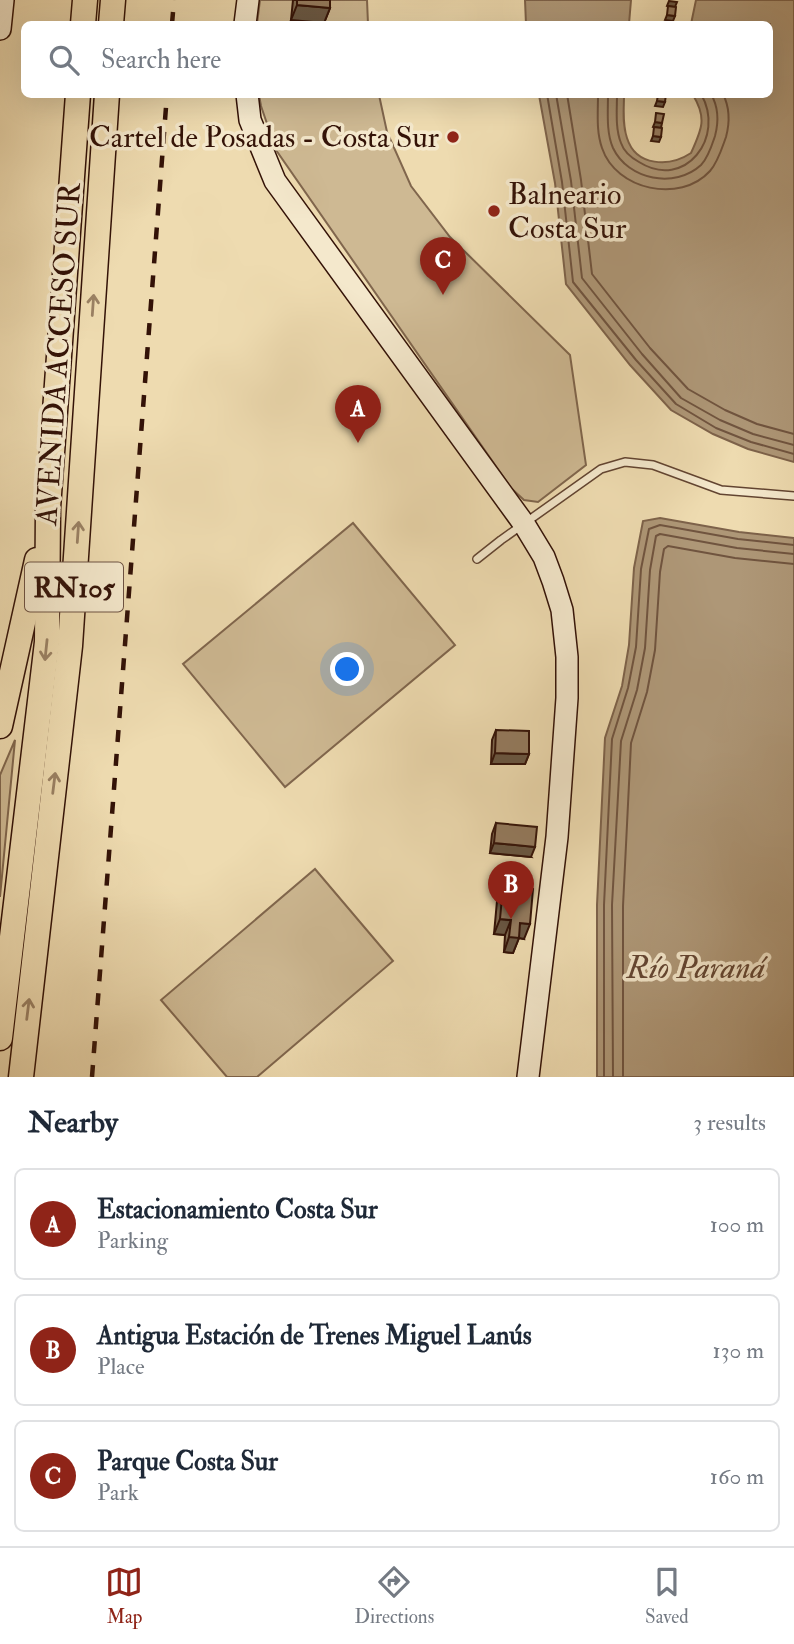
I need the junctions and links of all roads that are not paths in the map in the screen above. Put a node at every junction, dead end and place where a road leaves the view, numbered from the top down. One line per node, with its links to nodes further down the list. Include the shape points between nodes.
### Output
1 (3, 0): 8 (main road)
2 (85, 0): 5 (highway)
3 (113, 0): 6 (highway)
4 (248, 0): 7 (main road)
5 (83, 21)
6 (111, 21)
7 (245, 21)
8 (0, 29)
9 (78, 98): 13 (highway, AVENIDA ACCESO SUR / RN105)
10 (107, 98): 19 (highway, AVENIDA ACCESO SUR / RN105, one-way to 10, via 70,646)
11 (247, 98): 14 (main road, via 250,120 275,181)
12 (794, 496): 14 (lane, via 722,490 653,465 625,462 601,469)
13 (48, 508): 16 (highway); 17 (highway, AVENIDA ACCESO SUR / RN105, one-way to 17, via 47,642)
14 (524, 524): 15 (lane); 18 (main road, via 553,581 562,610 567,657 557,837)
15 (477, 559)
16 (0, 726)
17 (0, 1038)
18 (528, 1073)
19 (21, 1077)

